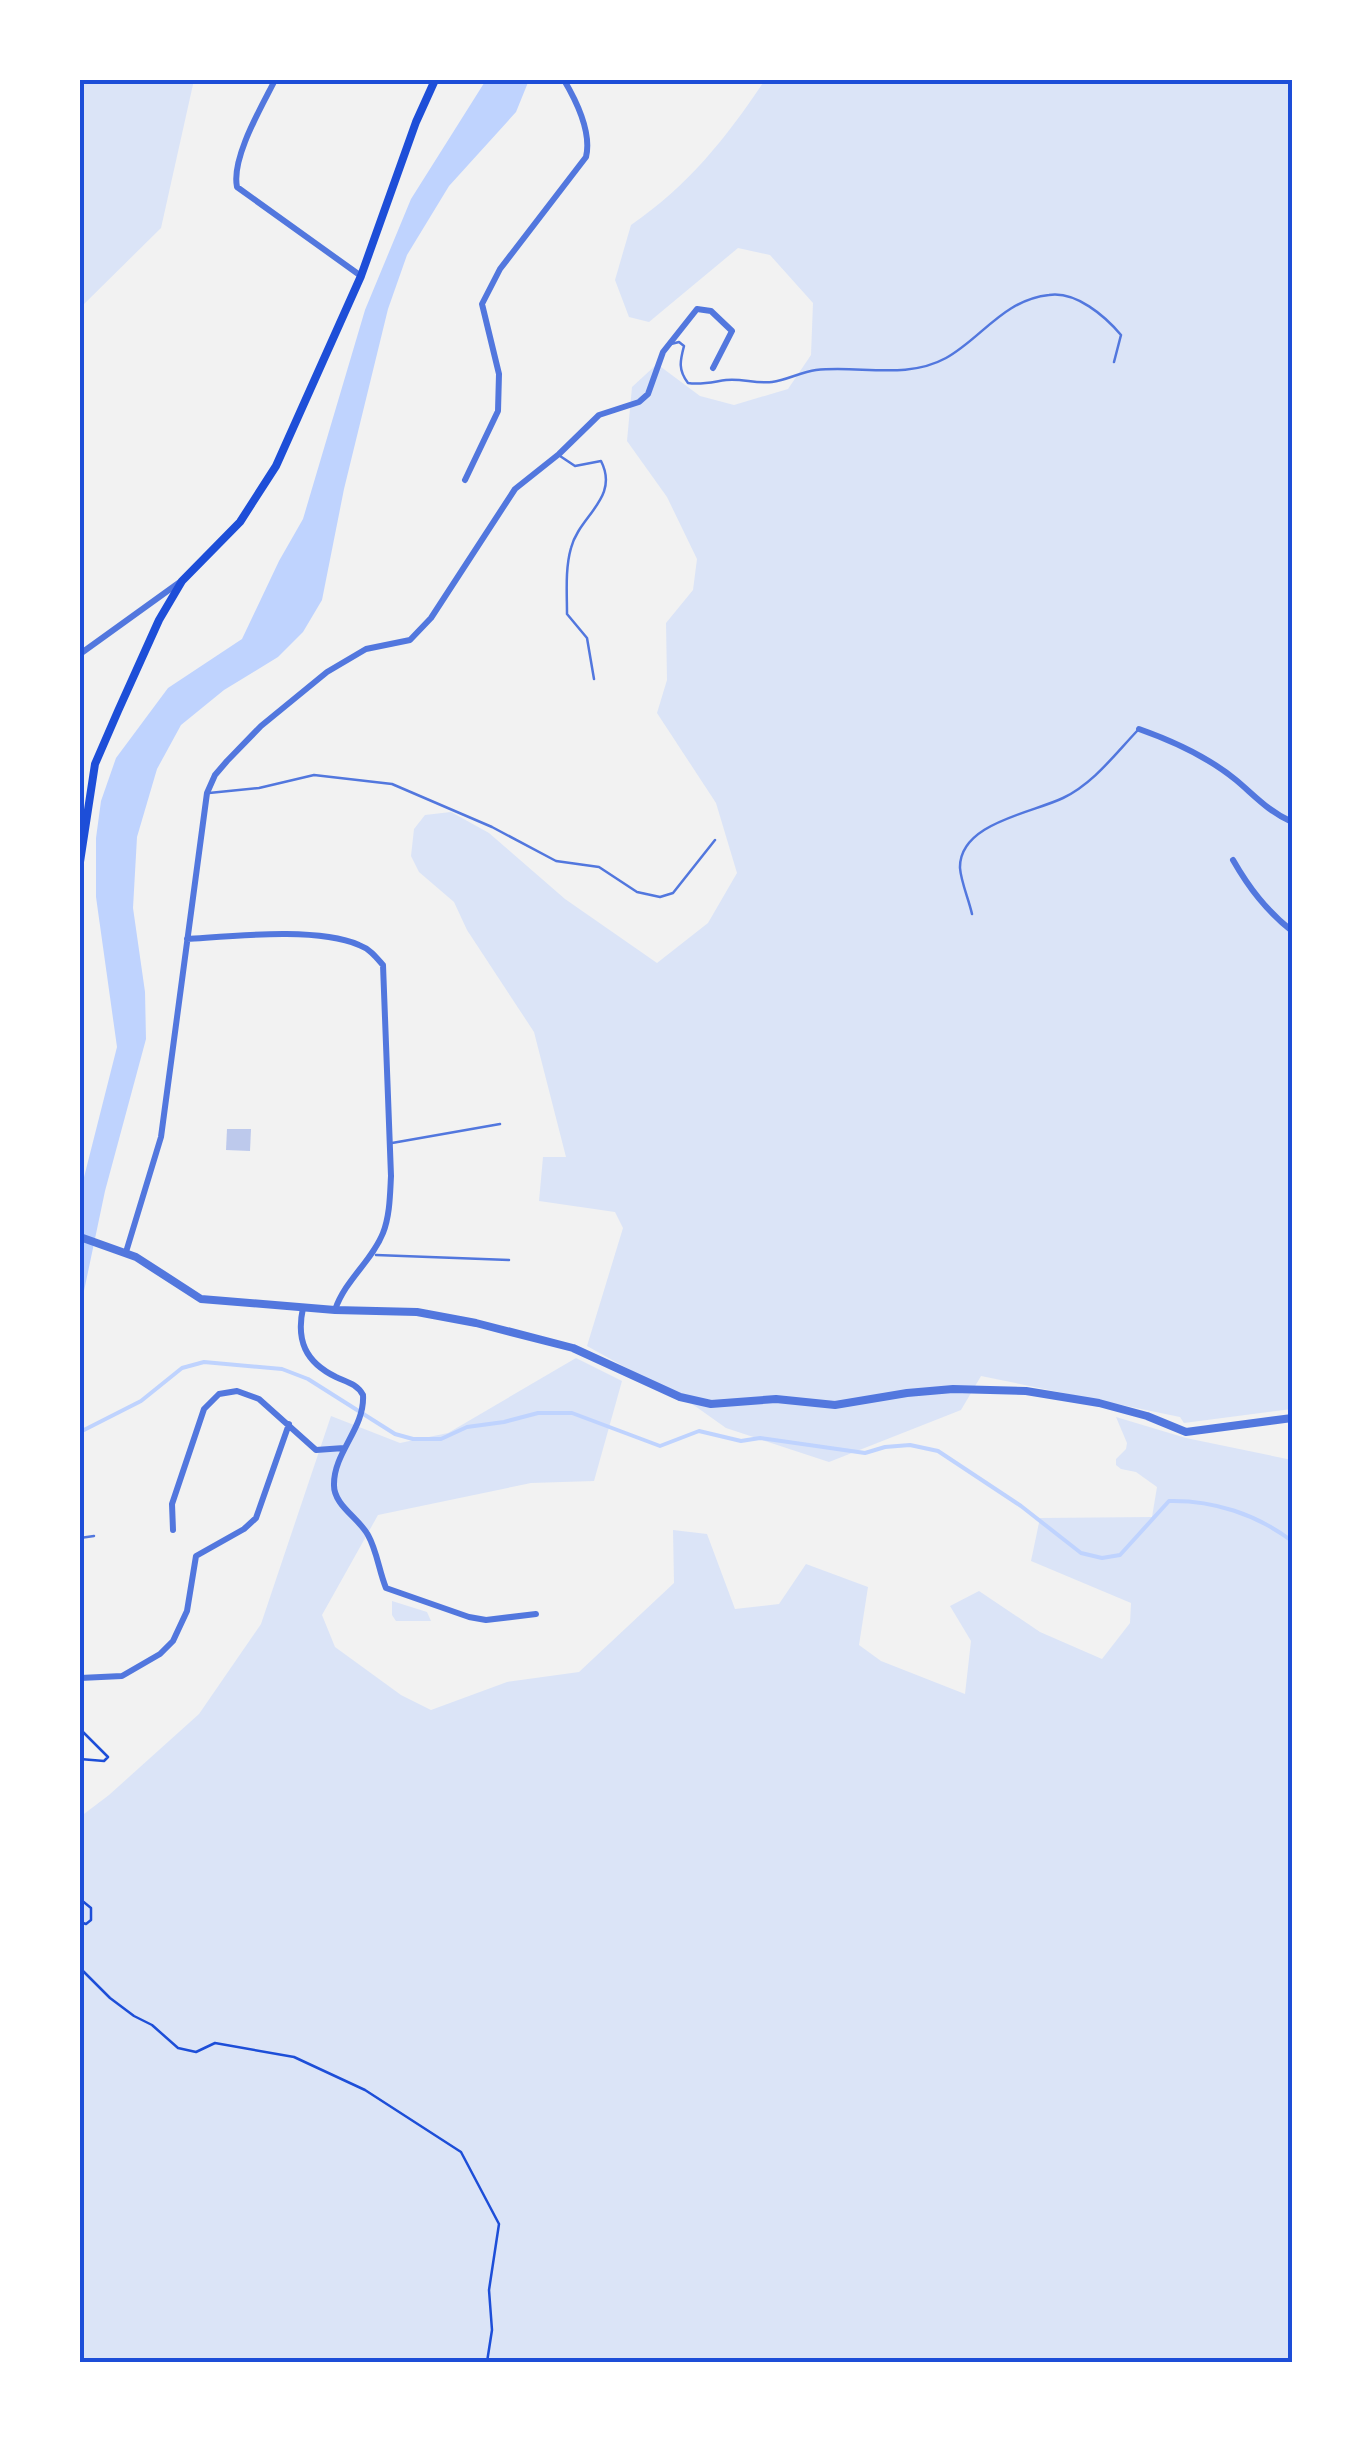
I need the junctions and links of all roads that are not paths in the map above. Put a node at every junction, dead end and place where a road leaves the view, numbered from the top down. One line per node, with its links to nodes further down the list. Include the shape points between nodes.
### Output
1 (275, 80): 4 (street, via 236,171 237,187)
2 (434, 80): 4 (main road)
3 (564, 80): 9 (street, via 589,142 578,170 500,269 482,304 499,374 498,411)
4 (361, 276): 10 (main road, via 259,497)
5 (670, 344): 6 (lane, via 682,343 680,368 688,383 772,382 829,369 893,372 945,359 994,318 1051,294 1084,304 1114,327 1120,335); 7 (street, via 697,310 710,311 732,332); 8 (street, via 648,394 599,415)
6 (1114, 362)
7 (713, 368)
8 (559, 454): 12 (lane, via 575,466 598,460 606,473 603,498 578,532 568,563 567,614 588,638); 14 (street, via 508,498 410,640 366,648 326,672 226,761)
9 (466, 480)
10 (182, 581): 11 (street); 18 (main road, via 95,764)
11 (80, 654)
12 (594, 680)
13 (1139, 729): 15 (street, via 1211,763); 19 (lane, via 1080,788 970,839 960,866)
14 (207, 793): 16 (lane, via 314,775 392,784 556,861 599,867 636,892 660,897 672,894); 21 (street)
15 (1292, 822)
16 (715, 840)
17 (1233, 860): 20 (street, via 1270,913)
18 (80, 862)
19 (972, 914)
20 (1292, 931)
21 (187, 938): 23 (street, via 318,936 374,953 383,965); 25 (street, via 161,1137)
22 (500, 1124): 23 (lane)
23 (390, 1143): 26 (street, via 386,1223)
24 (80, 1236): 25 (street)
25 (126, 1252): 28 (street, via 201,1299)
26 (369, 1254): 27 (lane); 29 (street)
27 (510, 1260)
28 (303, 1308): 29 (street); 32 (street, via 300,1336 307,1354 362,1390 364,1405)
29 (335, 1310): 30 (street, via 417,1312 522,1334 711,1404 835,1405 907,1392 990,1390 1098,1403 1186,1432)
30 (1292, 1418)
31 (289, 1424): 32 (street, via 316,1450); 33 (street, via 249,1394 229,1391 210,1400 172,1504); 37 (street, via 251,1524 196,1556 187,1612 173,1640 122,1676)
32 (346, 1448): 36 (street, via 334,1478 336,1497 367,1533 386,1588 486,1620)
33 (173, 1530)
34 (94, 1536): 35 (lane)
35 (80, 1538)
36 (536, 1614)
37 (80, 1678)

